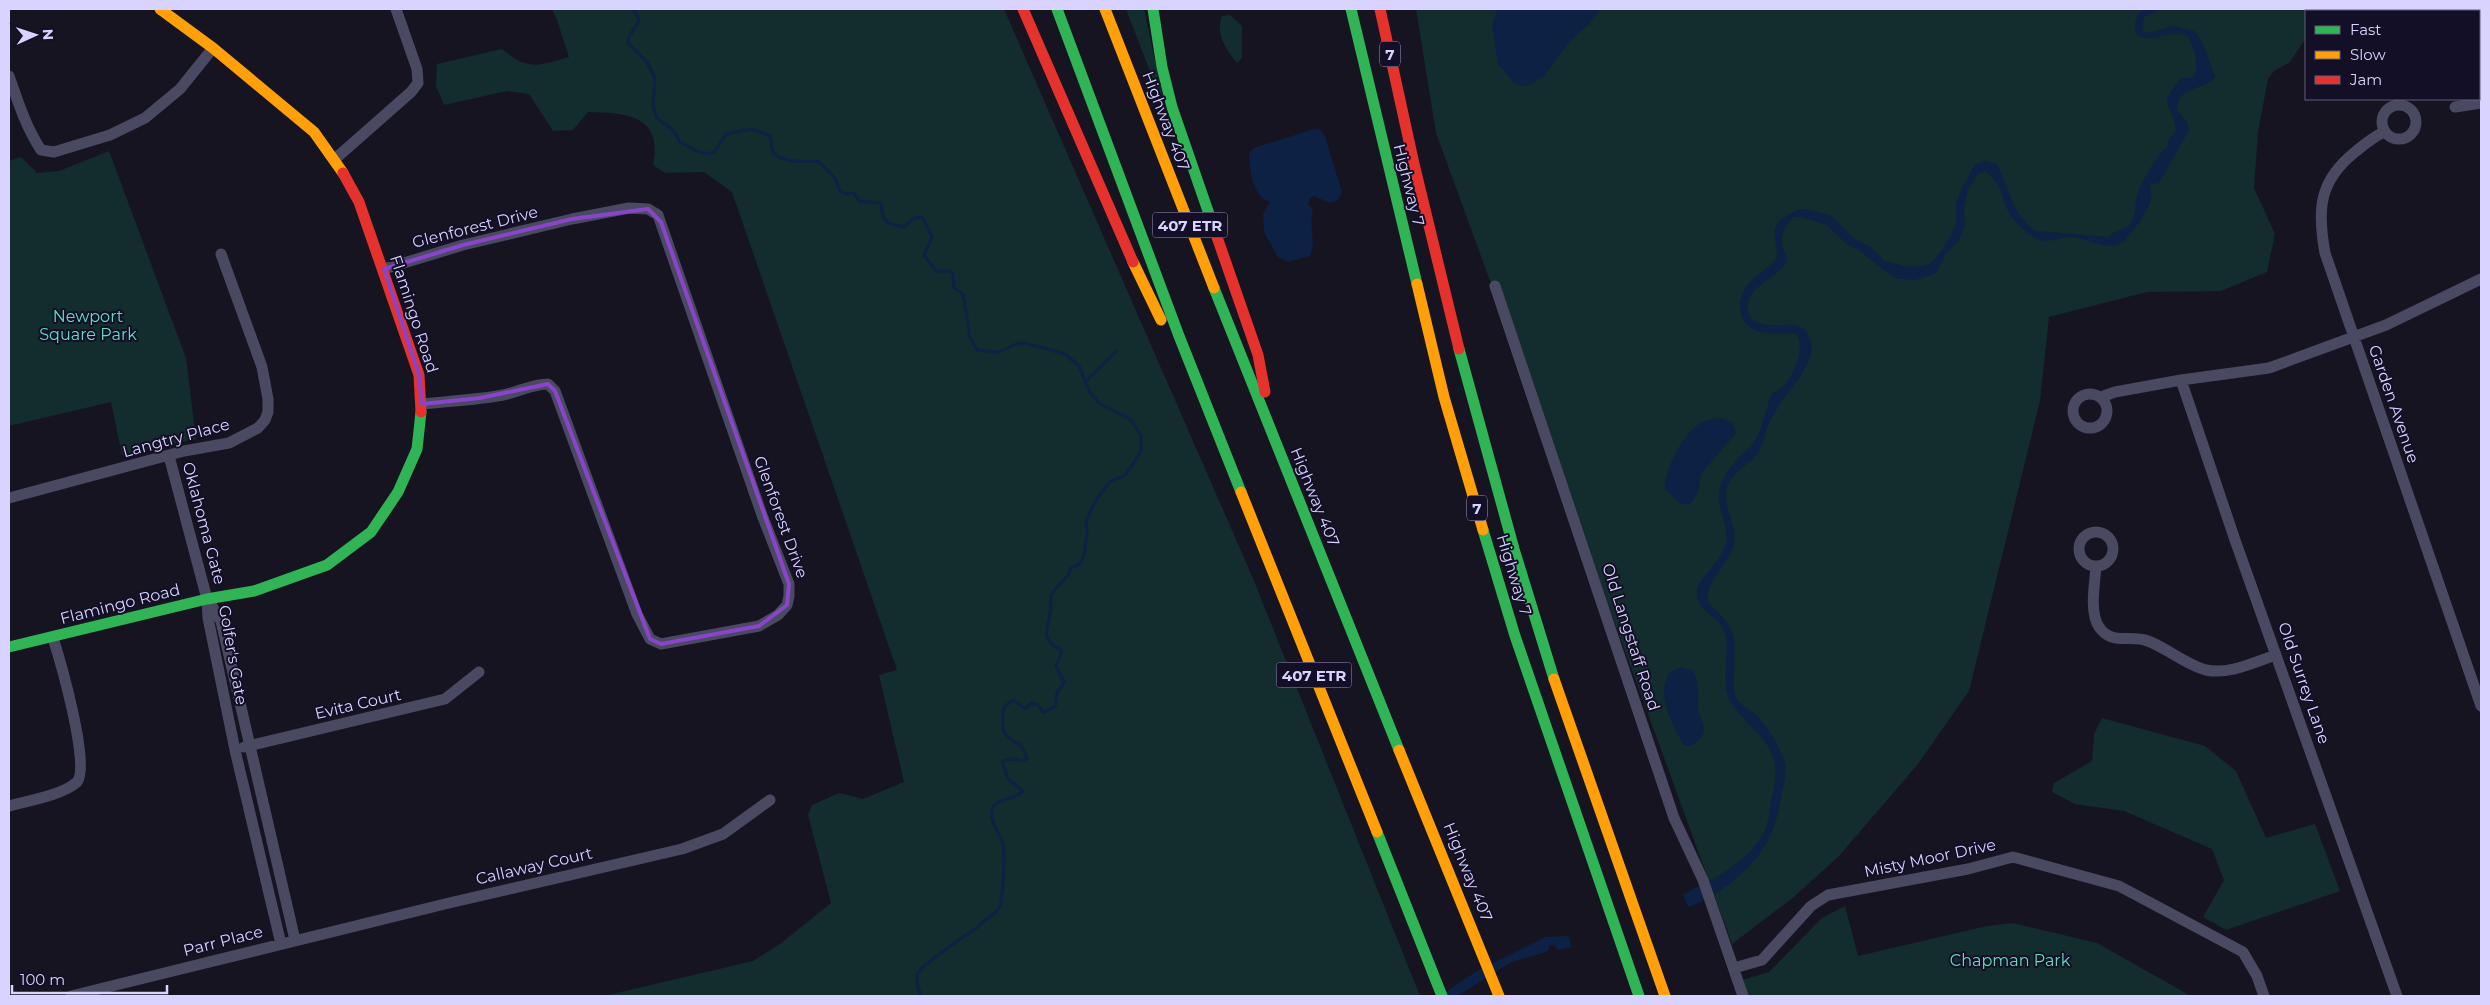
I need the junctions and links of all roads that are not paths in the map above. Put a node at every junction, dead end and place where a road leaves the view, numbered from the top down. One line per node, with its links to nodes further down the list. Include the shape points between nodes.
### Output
1 (160, 9): 9 (main road, Flamingo Road)
2 (396, 9): 14 (street, via 418,83)
3 (1022, 9): 23 (main road, via 1147,293)
4 (1057, 9): 23 (main road, 407 ETR)
5 (1105, 9): 24 (main road, Highway 407 / 407 ETR)
6 (1153, 9): 24 (main road, via 1172,107 1258,355)
7 (1351, 9): 44 (main road, Highway 7 / 7, via 1444,397 1515,636)
8 (1380, 9): 45 (main road, Highway 7 / 7, via 1413,161 1470,390 1537,625)
9 (213, 48): 10 (street, via 180,89 145,118 110,135 54,152 41,150 36,142 22,116); 14 (main road, Flamingo Road, via 314,132)
10 (9, 76)
11 (2481, 103): 12 (street)
12 (2455, 107)
13 (2384, 132): 19 (street, Garden Avenue, via 2346,159 2327,183 2323,197 2321,231 2325,253)
14 (335, 159): 16 (main road, Flamingo Road, via 359,202)
15 (221, 254): 25 (street, Langtry Place, via 262,367 268,412 258,428 229,443)
16 (384, 270): 22 (main road, Flamingo Road, via 419,375); 22 (street, Glenforest Drive, via 463,245 572,219 629,208 648,209 658,215 789,584 787,605 760,626 661,644 650,640 636,614 554,391 548,384 537,384 505,395)
17 (2481, 279): 19 (street)
18 (1495, 286): 40 (street, Old Langstaff Road, via 1674,818 1702,880)
19 (2354, 337): 20 (street, via 2270,368); 33 (street, Garden Avenue)
20 (2182, 380): 21 (street); 31 (street, Old Surrey Lane)
21 (2101, 397)
22 (422, 404): 28 (main road, Flamingo Road, via 417,449 398,492 371,532 327,566 254,591)
23 (1210, 414): 42 (main road, 407 ETR)
24 (1274, 441): 43 (main road, Highway 407 / 407 ETR)
25 (169, 456): 26 (street, Langtry Place); 28 (street, Oklahoma Gate)
26 (9, 498)
27 (2096, 566): 31 (street, via 2094,610 2098,626 2109,637 2147,640 2205,669 2230,670)
28 (207, 599): 29 (main road, Flamingo Road); 34 (street, Golfer's Gate, via 221,621); 35 (street, Golfer's Gate)
29 (53, 638): 30 (main road, Flamingo Road); 37 (street, via 79,744 82,773 78,781 67,789)
30 (9, 648)
31 (2276, 655): 48 (street, Old Surrey Lane)
32 (479, 672): 34 (street, Evita Court, via 445,699)
33 (2481, 706)
34 (251, 746): 35 (street, Evita Court); 38 (street, Golfer's Gate)
35 (235, 750): 39 (street, Golfer's Gate)
36 (770, 800): 38 (street, Callaway Court, via 723,834 682,849)
37 (9, 806)
38 (295, 940): 39 (street, Parr Place)
39 (281, 944): 41 (street, Parr Place)
40 (1734, 968): 46 (street, Old Langstaff Road); 47 (street, Misty Moor Drive, via 1762,960 1811,906 1828,895 2013,857 2119,886 2243,952)
41 (71, 996)
42 (1442, 996)
43 (1500, 996)
44 (1639, 996)
45 (1665, 996)
46 (1743, 996)
47 (2264, 996)
48 (2397, 996)

